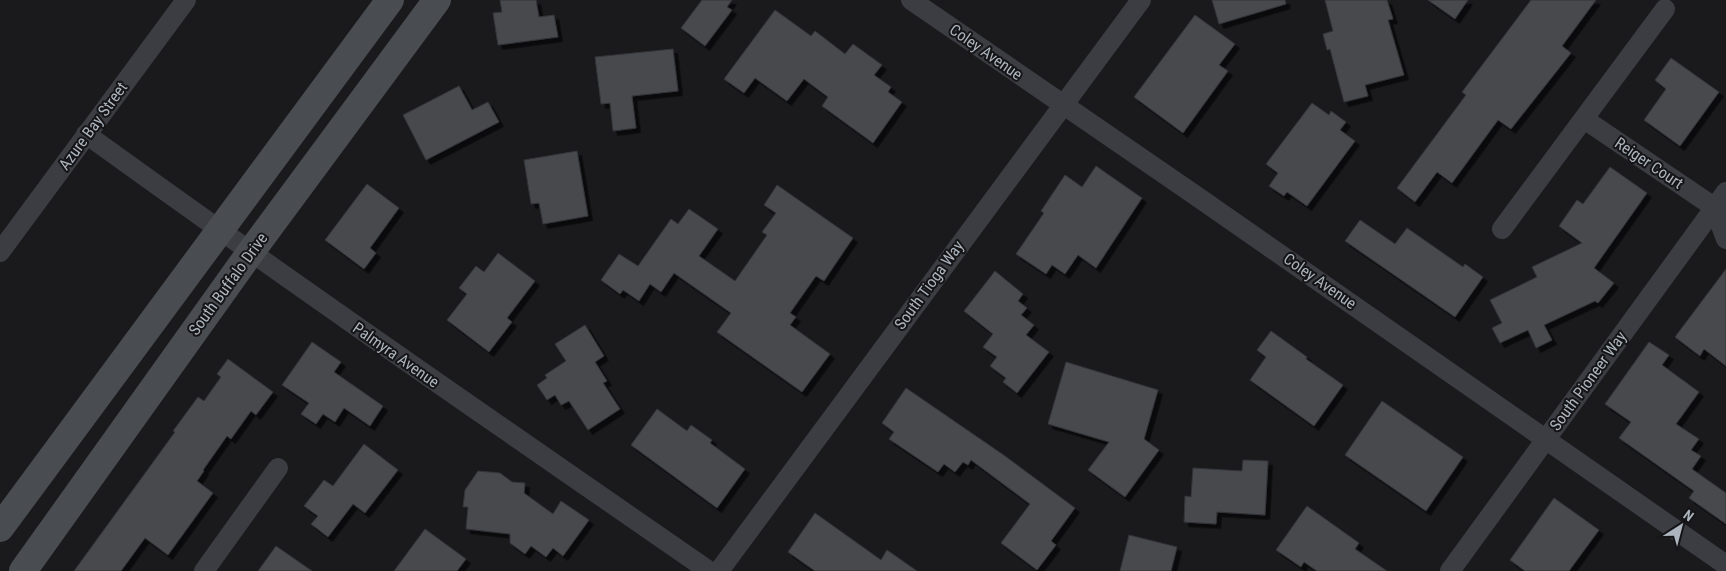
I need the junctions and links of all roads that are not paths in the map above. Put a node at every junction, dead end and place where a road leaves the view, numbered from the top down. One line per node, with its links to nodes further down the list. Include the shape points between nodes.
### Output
1 (186, 0): 9 (street, Azure Bay Street)
2 (390, 0): 12 (main road)
3 (436, 0): 15 (main road, South Buffalo Drive)
4 (911, 0): 7 (street, Coley Avenue)
5 (1140, 0): 7 (street, South Tioga Way)
6 (1665, 9): 8 (street)
7 (1062, 104): 16 (street, Coley Avenue); 23 (street, South Tioga Way)
8 (1584, 119): 10 (street, Reiger Court); 11 (street)
9 (86, 134): 12 (street, Palmyra Avenue); 14 (street, Azure Bay Street)
10 (1722, 203): 13 (street); 16 (street, South Pioneer Way)
11 (1502, 229)
12 (219, 231): 15 (street, Palmyra Avenue); 18 (main road)
13 (1726, 239)
14 (0, 252)
15 (250, 253): 20 (main road, South Buffalo Drive); 22 (street, Palmyra Avenue)
16 (1546, 439): 19 (street, Coley Avenue); 24 (street, South Pioneer Way)
17 (278, 468): 21 (street)
18 (0, 528)
19 (1726, 565)
20 (23, 571)
21 (204, 571)
22 (710, 571)
23 (719, 571)
24 (1450, 571)

